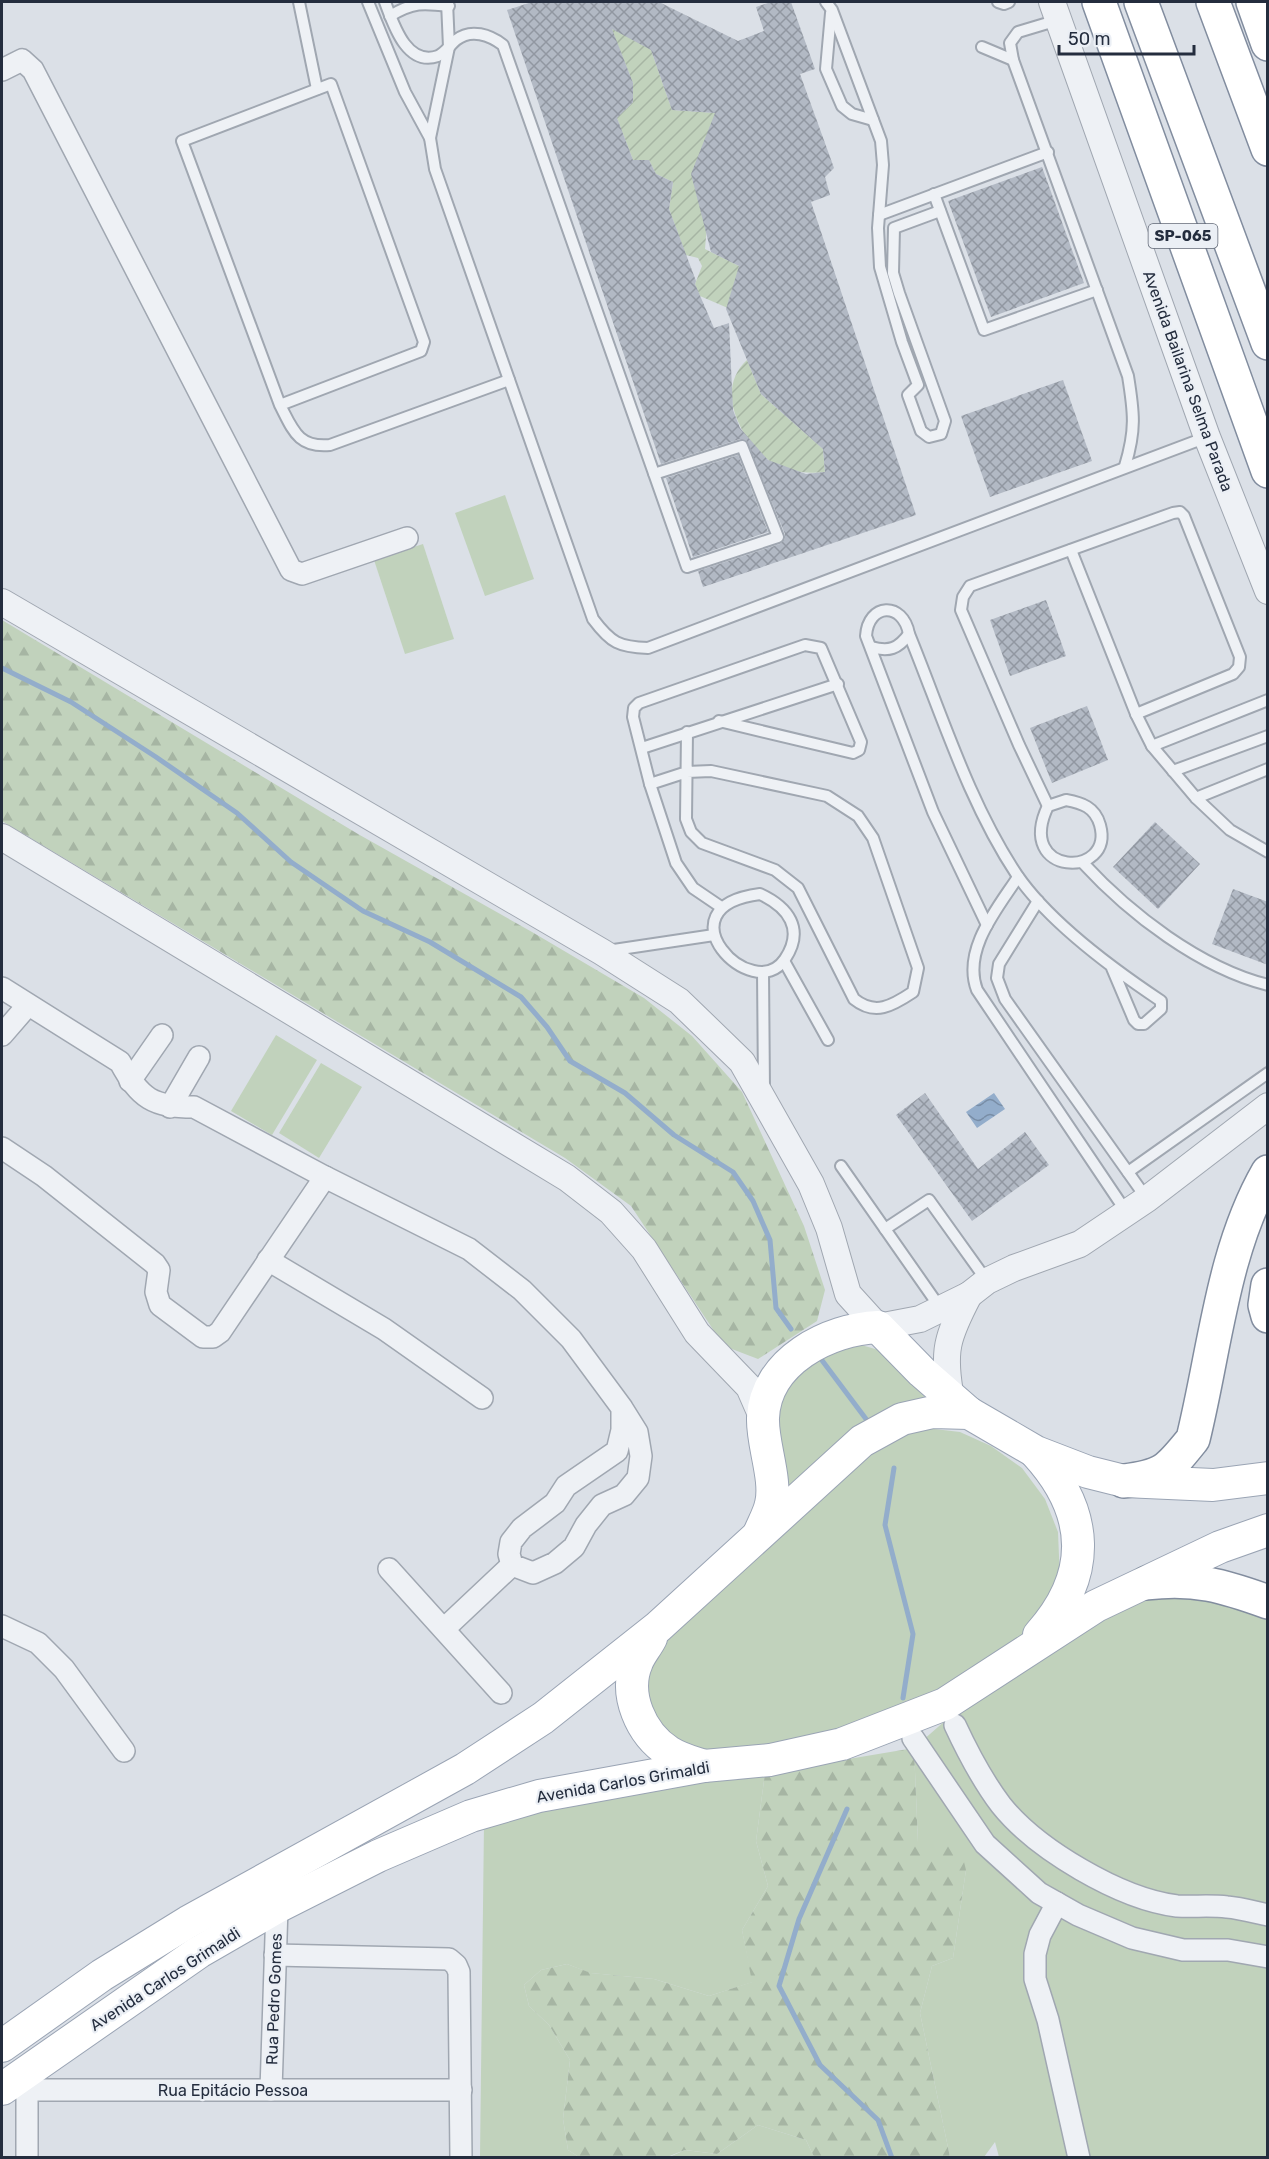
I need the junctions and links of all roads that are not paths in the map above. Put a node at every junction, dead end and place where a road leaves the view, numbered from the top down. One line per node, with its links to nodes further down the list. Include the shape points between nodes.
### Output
1 (299, 2): 19 (lane)
2 (368, 2): 21 (lane, via 405,92)
3 (385, 2): 13 (lane)
4 (998, 2): 5 (lane)
5 (1009, 2)
6 (1098, 2): 33 (highway, SP-065)
7 (1141, 2): 28 (highway, SP-065)
8 (1213, 2): 22 (highway)
9 (1252, 2): 14 (highway)
10 (448, 4): 13 (lane, via 408,6); 16 (lane)
11 (829, 6): 20 (lane); 20 (lane, via 826,69 842,106 852,114)
12 (1055, 11): 17 (lane, via 1018,32 1010,43); 31 (street, Avenida Bailarina Selma Parada)
13 (390, 16): 16 (lane, via 398,36 411,52 427,58 440,56)
14 (1268, 44)
15 (982, 46): 17 (lane)
16 (449, 47): 21 (lane); 34 (lane, via 473,33 491,35 503,45)
17 (1013, 60): 23 (lane)
18 (2, 70): 35 (street, via 22,60 33,70 291,570 302,574)
19 (317, 89): 30 (lane, via 182,141); 30 (lane, via 331,84 424,342 421,351)
20 (873, 120): 26 (lane, via 881,141 883,165)
21 (430, 138): 29 (lane, via 435,169)
22 (1268, 149)
23 (1048, 152): 24 (lane); 27 (lane)
24 (934, 194): 25 (lane); 26 (lane)
25 (940, 211): 26 (lane, via 894,228 893,273 945,421 941,434 929,437 921,431 908,395 918,385 880,267); 27 (lane, via 984,330)
26 (879, 215)
27 (1097, 290): 32 (lane, via 1128,376 1134,412 1134,438)
28 (1268, 343)
29 (509, 380): 30 (lane, via 330,445 305,442 295,433); 32 (lane, via 593,619 606,636 624,647 648,648)
30 (280, 405)
31 (1207, 437): 32 (lane); 37 (street, Avenida Bailarina Selma Parada)
32 (1125, 466)
33 (1268, 471)
34 (654, 474): 34 (lane, via 687,567 778,537 742,446)
35 (407, 538)
36 (1071, 550): 43 (lane); 43 (lane, via 1180,512 1240,657 1233,674); 54 (lane, via 970,586 961,610)
37 (1268, 591)
38 (2, 602): 63 (street)
39 (909, 634): 40 (lane, via 900,646 886,651); 40 (lane, via 907,622 899,613 886,610 874,614 867,624 866,636); 58 (lane, via 974,795)
40 (871, 647): 61 (lane, via 933,812)
41 (838, 684): 44 (lane); 44 (lane, via 861,742 859,750 853,753); 48 (lane, via 821,648 805,645 639,704 633,717)
42 (1268, 700): 47 (lane)
43 (1136, 714): 47 (lane)
44 (719, 721): 45 (lane)
45 (687, 732): 48 (lane); 51 (lane)
46 (1268, 736): 50 (lane)
47 (1152, 746): 50 (lane)
48 (642, 748): 52 (lane)
49 (1268, 770): 53 (lane)
50 (1173, 771): 53 (lane)
51 (687, 772): 51 (lane, via 711,771 827,796 858,816 873,838 918,968 913,992 896,1004 876,1010 854,999 798,888 775,870 702,843 691,832 686,819); 52 (lane)
52 (650, 784): 60 (lane, via 683,877)
53 (1197, 798): 56 (lane, via 1230,830)
54 (1048, 806): 57 (lane, via 1041,823 1041,841 1050,856 1066,865); 57 (lane, via 1066,800 1083,803 1097,816 1102,833 1100,842)
55 (2, 837): 95 (street, via 567,1178 611,1212 644,1249 697,1333 750,1387)
56 (1268, 852)
57 (1083, 863): 67 (lane, via 1157,931 1244,979)
58 (1018, 877): 59 (lane); 61 (lane)
59 (1038, 901): 65 (lane); 81 (lane, via 999,964 997,978 1005,999)
60 (721, 907): 62 (lane); 64 (lane, via 738,896 760,894 779,903 792,920 794,941)
61 (987, 925): 84 (lane, via 973,960 976,990)
62 (714, 935): 63 (lane); 66 (lane, via 732,962 746,970)
63 (602, 952): 76 (street, via 679,1001 741,1062)
64 (784, 961): 66 (lane); 72 (lane)
65 (1112, 968): 65 (lane, via 1138,1024 1144,1024 1161,1010 1161,1001)
66 (763, 972): 76 (lane)
67 (1268, 985)
68 (2, 988): 69 (street)
69 (28, 1005): 70 (street); 75 (street, via 120,1062)
70 (2, 1035)
71 (162, 1035): 75 (street)
72 (828, 1040)
73 (199, 1057): 78 (street)
74 (1268, 1073): 81 (lane)
75 (130, 1082): 78 (street, via 147,1100)
76 (764, 1100): 91 (street, via 811,1184 829,1228 848,1294)
77 (1268, 1106): 84 (street)
78 (170, 1107): 83 (street, via 194,1107)
79 (2, 1148): 86 (street, via 44,1176 155,1264 159,1270 156,1292 160,1305 203,1337 220,1332)
80 (841, 1166): 85 (lane)
81 (1128, 1172): 84 (lane)
82 (1268, 1172): 98 (highway, via 1254,1195 1238,1238 1193,1439 1174,1462 1153,1477)
83 (325, 1178): 86 (street); 94 (street, via 469,1250 513,1283 572,1339)
84 (1137, 1206): 88 (street, via 1080,1244)
85 (885, 1229): 88 (lane, via 929,1200); 89 (lane)
86 (268, 1260): 92 (street, via 384,1329)
87 (1268, 1286): 90 (highway)
88 (978, 1288): 89 (street); 93 (street, via 948,1341 945,1354)
89 (941, 1310): 91 (street, via 920,1319)
90 (1268, 1316)
91 (878, 1327): 93 (main road, Avenida Carlos Grimaldi); 95 (main road, Avenida Carlos Grimaldi, via 855,1328 807,1349 778,1378 765,1401)
92 (482, 1398)
93 (960, 1405): 96 (main road, Avenida Carlos Grimaldi); 100 (main road, Avenida Carlos Grimaldi, via 902,1419 862,1441)
94 (622, 1408): 101 (street, via 617,1451 574,1480 555,1503 522,1528 511,1542); 101 (street, via 636,1432 641,1456 638,1478 624,1494 602,1505 574,1547 555,1563 533,1573)
95 (763, 1419): 100 (main road, Avenida Carlos Grimaldi, via 772,1503)
96 (1036, 1452): 98 (main road, Avenida Carlos Grimaldi, via 1088,1473); 108 (main road, via 1065,1491 1078,1527 1078,1549 1075,1575 1058,1614)
97 (1268, 1478): 98 (main road, Avenida Carlos Grimaldi, via 1213,1485)
98 (1124, 1481)
99 (1268, 1530): 103 (main road, Avenida Carlos Grimaldi, via 1220,1547)
100 (759, 1534): 106 (main road, Avenida Carlos Grimaldi)
101 (512, 1565): 107 (street)
102 (389, 1569): 107 (street)
103 (1147, 1583): 104 (highway, via 1177,1579 1220,1584); 108 (main road, Avenida Carlos Grimaldi, via 1096,1606)
104 (1268, 1602)
105 (2, 1626): 112 (street, via 38,1643 64,1669)
106 (658, 1627): 113 (main road, via 637,1662 633,1684 636,1707 645,1729 662,1746); 119 (main road, Avenida Carlos Grimaldi, via 543,1718 465,1769 188,1922 102,1975)
107 (444, 1629): 109 (street)
108 (1018, 1658): 113 (main road, Avenida Carlos Grimaldi, via 945,1704 842,1744 770,1760)
109 (501, 1693)
110 (955, 1725): 116 (street, via 1001,1806 1038,1840 1087,1874 1134,1894 1175,1905 1228,1907)
111 (914, 1738): 114 (street, via 985,1844 1039,1893)
112 (124, 1751)
113 (704, 1766): 115 (main road, Avenida Carlos Grimaldi, via 539,1796 471,1816 378,1856)
114 (1057, 1903): 118 (street, via 1132,1938 1183,1950 1228,1950); 125 (street, via 1040,1935 1035,1979)
115 (277, 1907): 117 (street, Rua Pedro Gomes); 120 (main road, Avenida Carlos Grimaldi, via 199,1953)
116 (1268, 1914)
117 (276, 1955): 121 (street, Rua Pedro Gomes); 122 (street, via 448,1959 459,1972)
118 (1268, 1957)
119 (2, 2045): 120 (main road, via 13,2055 16,2065)
120 (12, 2088): 121 (street, Rua Epitácio Pessoa); 123 (street)
121 (271, 2090): 122 (street, Rua Epitácio Pessoa)
122 (461, 2090): 124 (street)
123 (22, 2154)
124 (460, 2157)
125 (1079, 2157)

